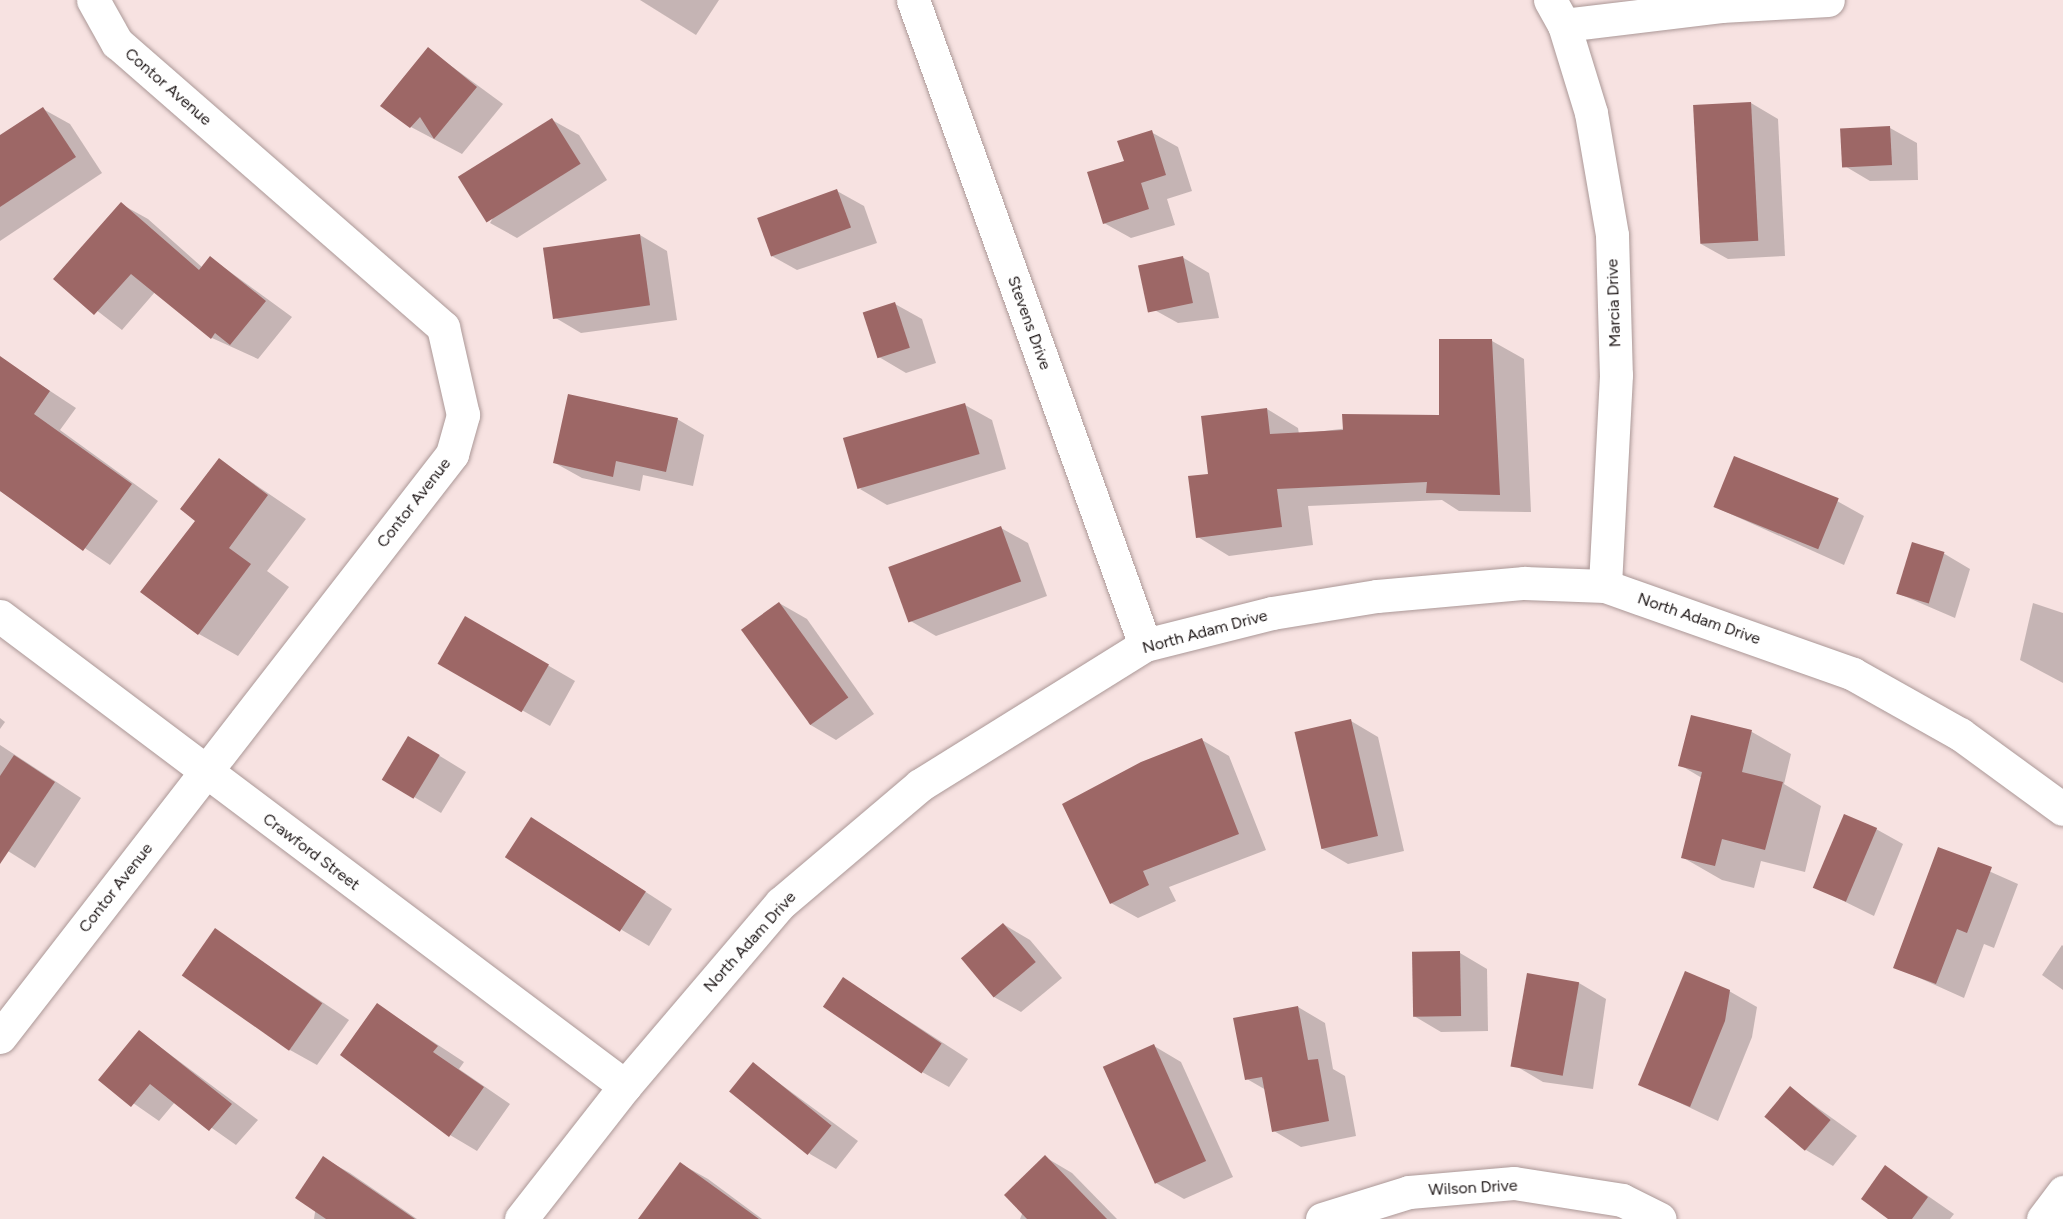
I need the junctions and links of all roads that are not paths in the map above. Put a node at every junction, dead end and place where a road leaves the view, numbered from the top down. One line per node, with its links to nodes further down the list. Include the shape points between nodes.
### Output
1 (93, 0): 8 (street, Contor Avenue, via 117,44 443,327 463,415 452,454)
2 (913, 0): 7 (street, Stevens Drive)
3 (1828, 0): 4 (street, Marcia Drive)
4 (1557, 12): 5 (street, Marcia Drive, via 1591,113 1612,235 1616,375)
5 (1605, 586): 7 (street, North Adam Drive, via 1524,583 1377,596 1272,613); 9 (street, North Adam Drive, via 1853,674 1960,734)
6 (0, 616): 8 (street, Crawford Street)
7 (1145, 645): 11 (street, North Adam Drive, via 1101,668 902,800 781,903)
8 (205, 773): 10 (street, Contor Avenue); 11 (street, Crawford Street)
9 (2063, 809)
10 (0, 1036)
11 (625, 1086): 13 (street, North Adam Drive)
12 (2063, 1192): 16 (street)
13 (521, 1219)
14 (1322, 1219): 15 (street, Wilson Drive, via 1409,1192 1514,1183 1622,1200)
15 (1660, 1219)
16 (2043, 1219)

